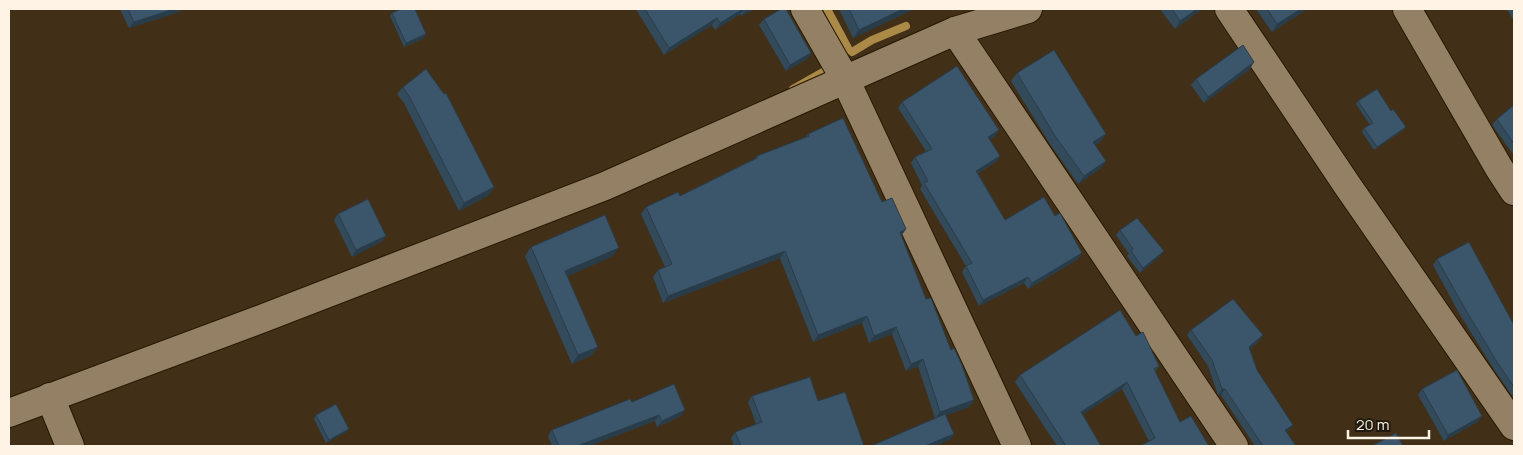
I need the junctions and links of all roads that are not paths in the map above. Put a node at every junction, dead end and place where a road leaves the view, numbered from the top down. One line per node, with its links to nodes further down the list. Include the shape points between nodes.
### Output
1 (805, 9): 6 (street)
2 (1028, 9): 5 (street)
3 (1229, 9): 10 (street)
4 (1407, 9): 7 (street)
5 (955, 32): 6 (street); 13 (street)
6 (846, 79): 8 (street, via 605,186); 12 (street)
7 (1514, 191)
8 (50, 397): 9 (street); 11 (street)
9 (9, 413)
10 (1514, 426)
11 (70, 446)
12 (1017, 446)
13 (1234, 446)

